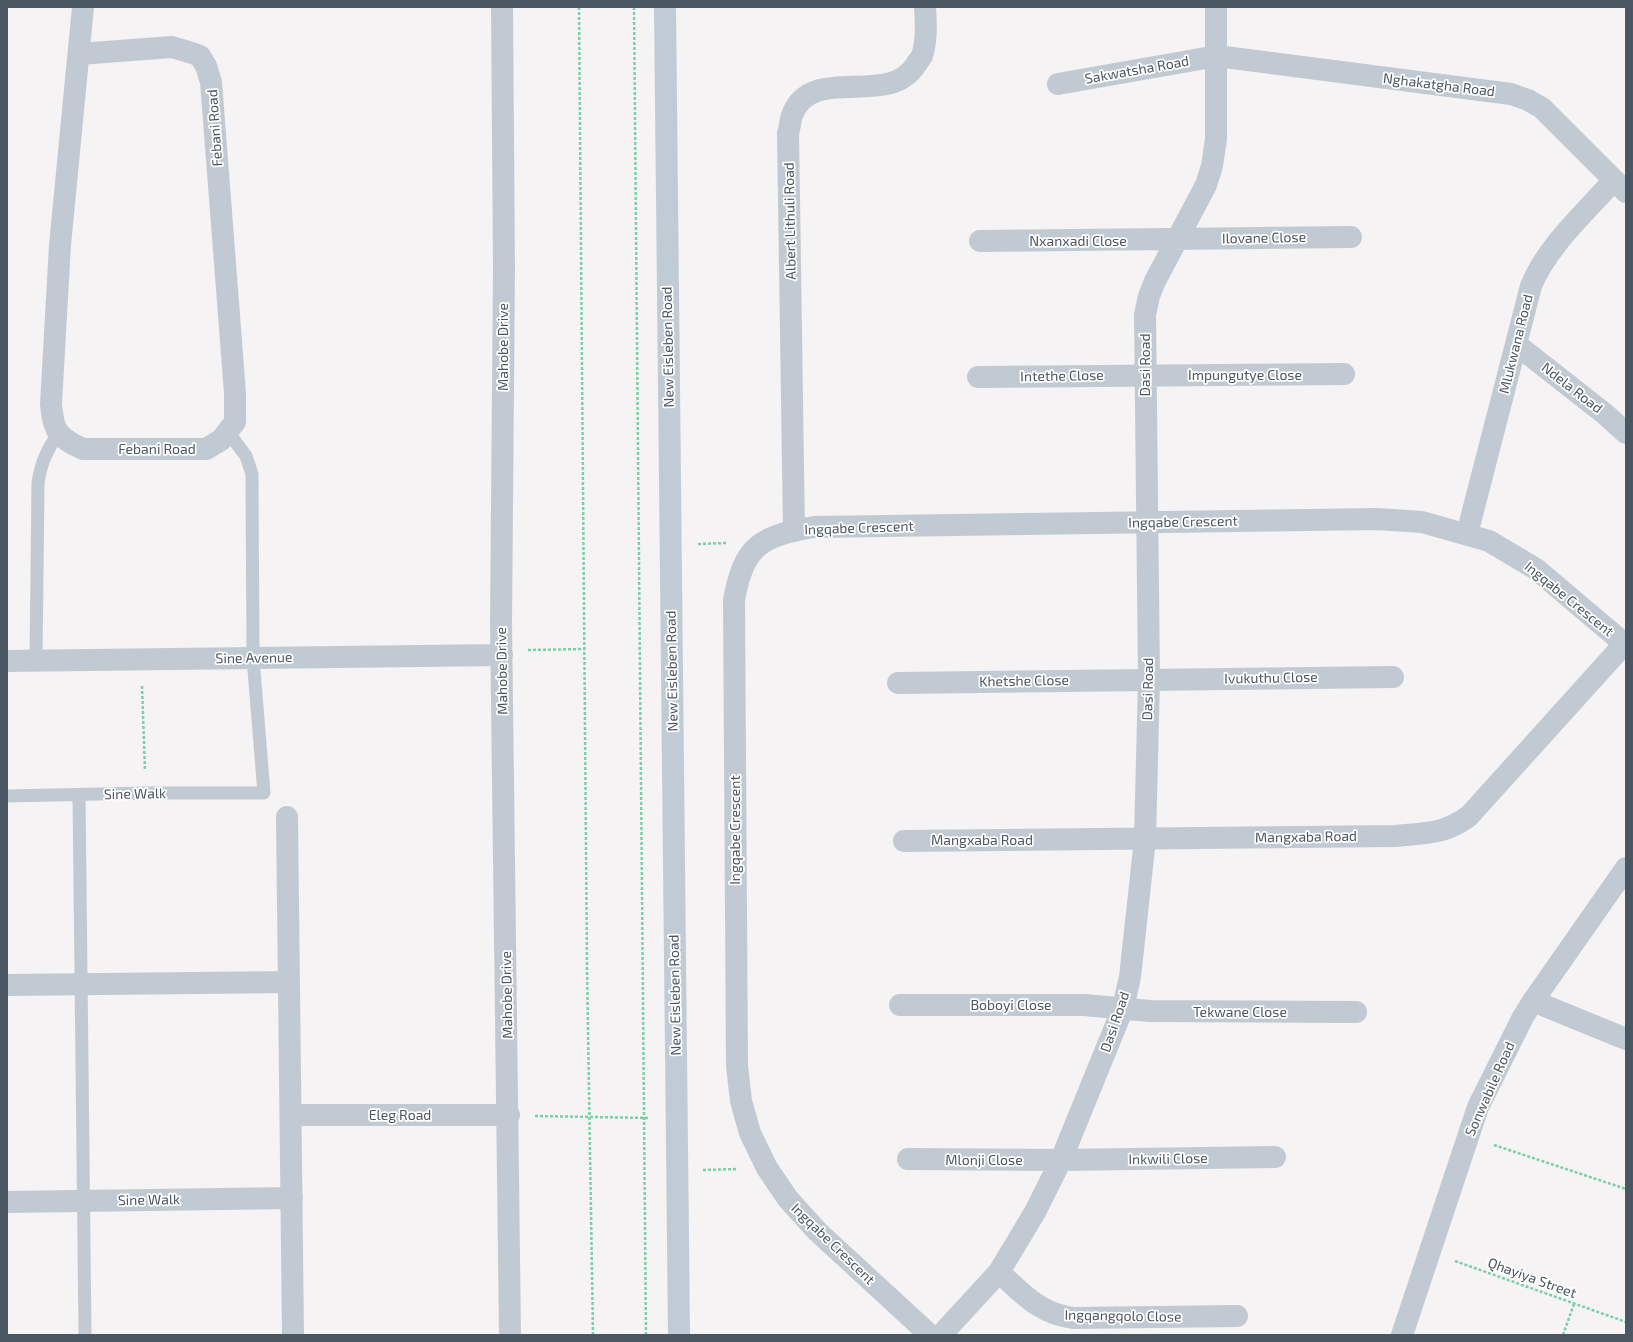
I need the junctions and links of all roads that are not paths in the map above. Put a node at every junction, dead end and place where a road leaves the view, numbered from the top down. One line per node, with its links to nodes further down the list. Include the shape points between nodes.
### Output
1 (83, 7): 6 (street)
2 (502, 7): 24 (street, Mahobe Drive)
3 (664, 7): 58 (main road, New Eisleben Road)
4 (925, 7): 21 (street, Albert Lithuli Road, via 926,36 922,57 910,74 891,84 827,88 813,92 801,102 792,115 788,133)
5 (1216, 7): 7 (street, Dasi Road)
6 (78, 54): 17 (street, Febani Road, via 172,47 200,56 206,66 211,82 235,393 235,422); 18 (street, via 60,245 52,388 52,418)
7 (1217, 56): 8 (street, Sakwatsha Road); 9 (street, Nghakatgha Road, via 1517,96 1542,108); 11 (street, Dasi Road, via 1214,160 1206,185)
8 (1058, 84)
9 (1620, 186): 13 (street, Mlukwana Road, via 1547,255 1531,286)
10 (1351, 237): 11 (street, Ilovane Close)
11 (1176, 240): 12 (street, Nxanxadi Close); 15 (street, Dasi Road, via 1149,296 1145,316)
12 (980, 241)
13 (1517, 345): 19 (street, Ndela Road, via 1605,414); 22 (street, Mlukwana Road)
14 (1344, 374): 15 (street, Impungutye Close)
15 (1146, 376): 16 (street, Intethe Close); 20 (street, Dasi Road)
16 (978, 377)
17 (228, 432): 18 (street, Febani Road, via 221,440 206,449 83,449 67,442); 25 (lane, via 246,456 252,474)
18 (58, 433): 27 (lane, via 46,453 38,483)
19 (1626, 434)
20 (1147, 522): 21 (street, Ingqabe Crescent, via 814,527); 22 (street, Ingqabe Crescent, via 1377,519 1422,522); 29 (street, Dasi Road)
21 (794, 531): 59 (street, Ingqabe Crescent, via 775,536 758,546 746,558 738,576 734,600 737,1066 740,1101 750,1133 767,1168 788,1199 818,1232)
22 (1467, 534): 23 (street, Ingqabe Crescent, via 1489,541 1536,569)
23 (1626, 643): 34 (street, Mangxaba Road, via 1469,816 1452,828 1395,836)
24 (502, 655): 25 (street, Sine Avenue); 46 (street, Mahobe Drive)
25 (253, 658): 27 (street, Sine Avenue); 31 (lane, Sine Walk, via 264,793)
26 (7, 661): 27 (street, Sine Avenue)
27 (36, 661)
28 (1393, 676): 29 (street, Ivukuthu Close)
29 (1149, 679): 30 (street, Khetshe Close); 34 (street, Dasi Road)
30 (898, 682)
31 (79, 795): 32 (lane, Sine Walk); 38 (lane)
32 (7, 796)
33 (287, 816): 37 (street)
34 (1145, 839): 35 (street, Mangxaba Road); 42 (street, Dasi Road, via 1130,977)
35 (904, 841)
36 (1626, 868): 40 (street, Sonwabile Road)
37 (289, 982): 38 (street); 45 (street)
38 (81, 984): 39 (street); 51 (lane)
39 (7, 985)
40 (1533, 1001): 44 (street); 61 (street, Sonwabile Road, via 1478,1107)
41 (900, 1005): 42 (street, Boboyi Close, via 1084,1005)
42 (1123, 1008): 43 (street, Tekwane Close, via 1150,1011); 49 (street, Dasi Road)
43 (1356, 1012)
44 (1626, 1039)
45 (291, 1115): 46 (street, Eleg Road); 50 (street)
46 (509, 1115): 57 (street, Mahobe Drive)
47 (1275, 1157): 49 (street, Inkwili Close)
48 (908, 1159): 49 (street, Mlonji Close)
49 (1061, 1160): 53 (street, Dasi Road, via 1035,1212)
50 (292, 1198): 51 (street, Sine Walk); 56 (street)
51 (83, 1200): 52 (street, Sine Walk); 55 (lane)
52 (7, 1202)
53 (999, 1272): 54 (street, Ingqangqolo Close, via 1035,1305 1062,1317); 60 (street, Dasi Road)
54 (1237, 1316)
55 (85, 1335)
56 (293, 1335)
57 (510, 1335)
58 (679, 1335)
59 (930, 1335)
60 (941, 1335)
61 (1402, 1335)

